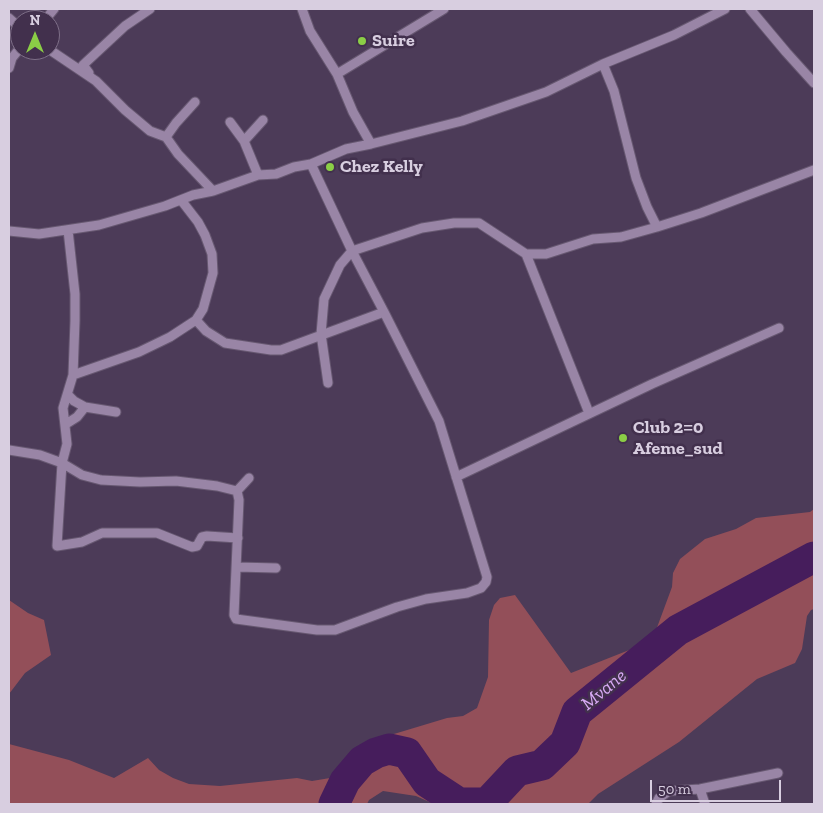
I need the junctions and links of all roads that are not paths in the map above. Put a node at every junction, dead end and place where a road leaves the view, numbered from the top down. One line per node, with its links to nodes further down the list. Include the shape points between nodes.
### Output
1 (150, 9): 9 (street, via 124,26 83,65)
2 (302, 9): 8 (street, via 310,30)
3 (444, 9): 8 (street)
4 (725, 9): 7 (street, via 674,36)
5 (750, 9): 10 (street)
6 (60, 57): 9 (street)
7 (603, 64): 16 (street, via 536,95 462,121); 22 (street, via 614,91 636,178)
8 (337, 74): 16 (street)
9 (96, 81): 14 (street, via 150,131)
10 (814, 83)
11 (194, 102): 14 (street)
12 (262, 120): 15 (street)
13 (230, 122): 15 (street)
14 (166, 137): 20 (street)
15 (244, 141): 19 (street)
16 (371, 144): 17 (street, via 346,149)
17 (311, 164): 19 (street, via 276,174); 25 (street)
18 (814, 170): 22 (street)
19 (258, 175): 20 (street)
20 (213, 191): 21 (street)
21 (181, 200): 23 (street, via 98,225); 28 (street, via 205,234 212,254 210,287)
22 (657, 227): 26 (street, via 593,239 546,254)
23 (68, 230): 24 (street, via 39,234); 31 (street, via 75,294)
24 (9, 231)
25 (352, 251): 26 (street, via 422,228 479,224); 27 (street); 30 (street, via 340,265 324,299)
26 (526, 254): 36 (street)
27 (384, 312): 30 (street); 40 (street, via 439,421)
28 (196, 320): 30 (street, via 225,343 271,350 281,350); 31 (street, via 139,352)
29 (779, 328): 36 (street)
30 (322, 334): 32 (street)
31 (73, 375): 33 (street)
32 (328, 383)
33 (68, 395): 34 (street); 37 (street, via 63,408)
34 (85, 407): 35 (street); 37 (street)
35 (116, 412)
36 (589, 413): 40 (street)
37 (66, 424): 39 (street, via 67,444)
38 (9, 450): 39 (street, via 40,455)
39 (62, 464): 42 (street, via 82,475 101,480 176,481); 43 (street, via 57,546 82,542 102,533 157,533 192,547 198,546 202,537 207,536)
40 (456, 477): 44 (street, via 487,577 481,588 397,607 336,630 317,630 236,619)
41 (248, 478): 42 (street)
42 (237, 491): 43 (street)
43 (238, 538): 44 (street)
44 (237, 567): 45 (street)
45 (276, 568)
46 (778, 773): 47 (street)
47 (700, 789): 48 (street, via 669,791); 49 (street)
48 (656, 804)
49 (706, 804)

